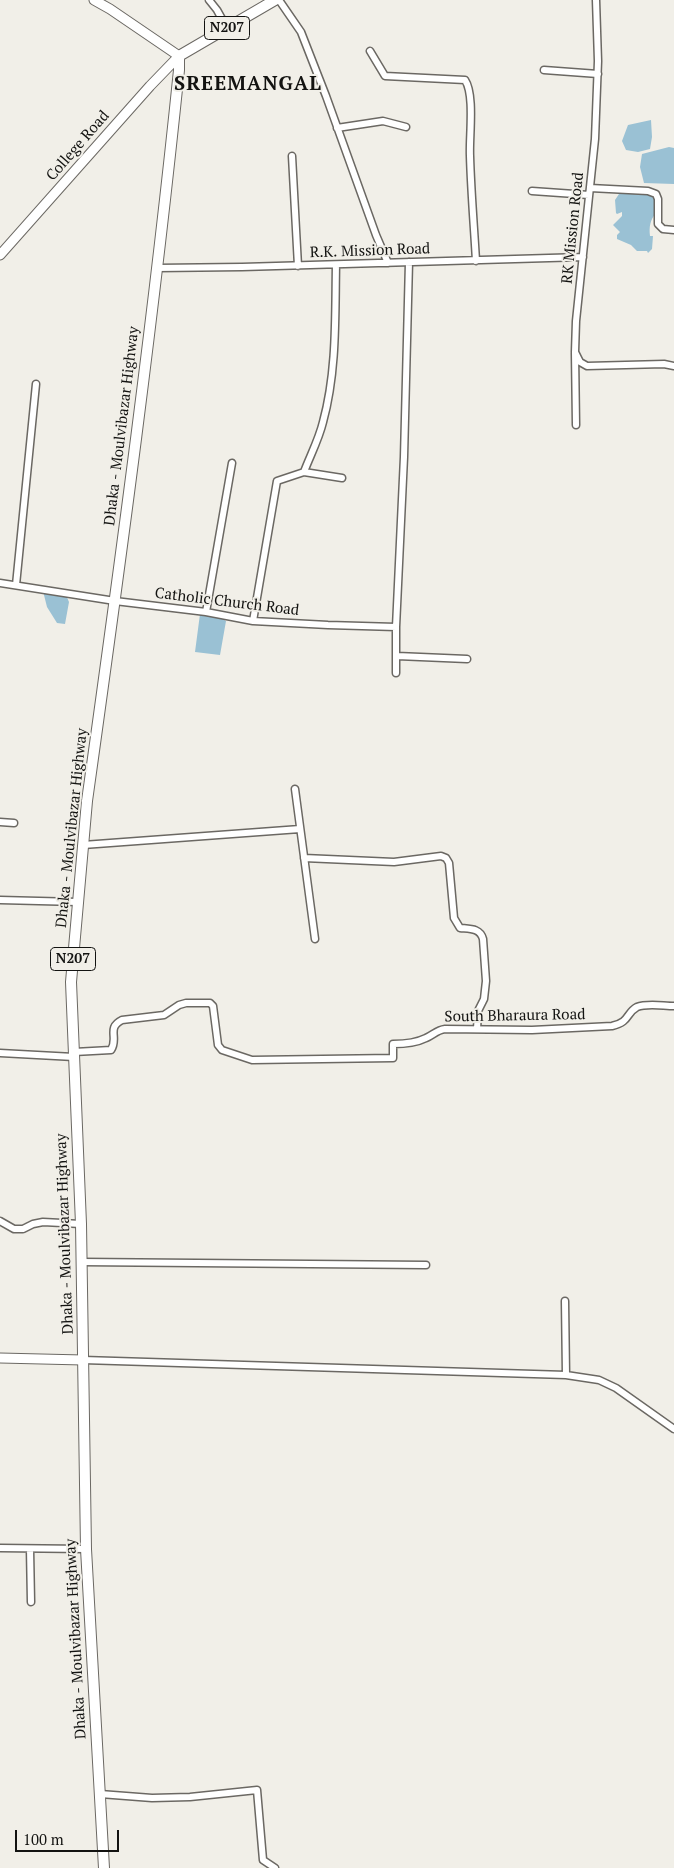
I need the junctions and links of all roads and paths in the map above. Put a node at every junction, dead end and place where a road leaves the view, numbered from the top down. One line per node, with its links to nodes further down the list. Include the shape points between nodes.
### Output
1 (94, 0): 7 (main road)
2 (209, 0): 5 (street)
3 (277, 0): 5 (highway, N207); 11 (street, via 301,32)
4 (596, 0): 9 (street, RK Mission Road)
5 (227, 28): 7 (highway, N207)
6 (370, 51): 18 (street, via 385,76 465,80 468,85)
7 (179, 56): 16 (main road, College Road); 23 (highway, Dhaka - Moulvibazar Highway / N207, via 171,153)
8 (544, 70): 9 (street)
9 (598, 74): 14 (street, RK Mission Road)
10 (406, 127): 11 (street, via 383,121)
11 (338, 128): 20 (street)
12 (292, 156): 22 (street)
13 (532, 191): 14 (street)
14 (590, 192): 15 (street, via 648,191 656,194 658,224 663,229); 17 (street, RK Mission Road)
15 (674, 230)
16 (0, 255)
17 (583, 257): 18 (street, R.K. Mission Road); 24 (street, RK Mission Road)
18 (476, 260): 19 (street, R.K. Mission Road)
19 (409, 262): 20 (street, R.K. Mission Road); 36 (street)
20 (388, 263): 21 (street, R.K. Mission Road)
21 (336, 265): 22 (street, R.K. Mission Road); 29 (street, via 332,373 323,422)
22 (298, 266): 23 (street, R.K. Mission Road)
23 (156, 268): 33 (highway, Dhaka - Moulvibazar Highway / N207)
24 (575, 352): 25 (street, via 580,362 587,366); 27 (street, RK Mission Road)
25 (674, 366)
26 (36, 384): 32 (street)
27 (576, 424)
28 (232, 463): 34 (street)
29 (304, 472): 30 (street); 35 (street, via 277,481)
30 (342, 478)
31 (0, 583): 32 (street, Catholic Church Road)
32 (16, 585): 33 (street, Catholic Church Road)
33 (115, 601): 34 (street, Catholic Church Road); 44 (highway, Dhaka - Moulvibazar Highway / N207)
34 (206, 612): 35 (street, Catholic Church Road)
35 (253, 621): 36 (street, Catholic Church Road)
36 (396, 626): 37 (street)
37 (397, 656): 38 (street); 39 (street)
38 (467, 659)
39 (396, 673)
40 (295, 789): 43 (street)
41 (0, 822): 42 (street)
42 (14, 823)
43 (300, 829): 44 (street); 45 (street)
44 (83, 844): 47 (highway, Dhaka - Moulvibazar Highway / N207)
45 (304, 858): 48 (street); 50 (street, via 394,862 446,858 454,918 460,928 476,930 483,939 486,981)
46 (0, 900): 47 (street)
47 (78, 902): 52 (highway, Dhaka - Moulvibazar Highway / N207, via 71,982)
48 (315, 939)
49 (674, 1006): 50 (street, South Bharaura Road, via 637,1008 626,1021 612,1026)
50 (477, 1029): 52 (street, South Bharaura Road, via 438,1030 420,1040 392,1044 393,1058 252,1060 222,1050 218,1045 212,1006 207,1002 179,1005 158,1017 122,1020 113,1026 110,1050)
51 (0, 1053): 52 (street)
52 (74, 1054): 54 (highway, Dhaka - Moulvibazar Highway / N207)
53 (0, 1221): 54 (street, via 14,1229 43,1222)
54 (80, 1224): 55 (highway, Dhaka - Moulvibazar Highway / N207)
55 (81, 1262): 56 (street); 59 (highway, Dhaka - Moulvibazar Highway / N207)
56 (426, 1265)
57 (564, 1301): 60 (street)
58 (0, 1358): 59 (main road)
59 (83, 1360): 60 (street); 64 (highway, Dhaka - Moulvibazar Highway / N207)
60 (566, 1375): 61 (street, via 599,1380 616,1388)
61 (674, 1429)
62 (0, 1548): 63 (street)
63 (30, 1549): 64 (street); 65 (street)
64 (86, 1550): 66 (highway, Dhaka - Moulvibazar Highway / N207)
65 (31, 1602)
66 (100, 1794): 67 (highway, Dhaka - Moulvibazar Highway / N207); 68 (street, via 152,1798 257,1790 263,1860)
67 (104, 1868)
68 (275, 1868)

